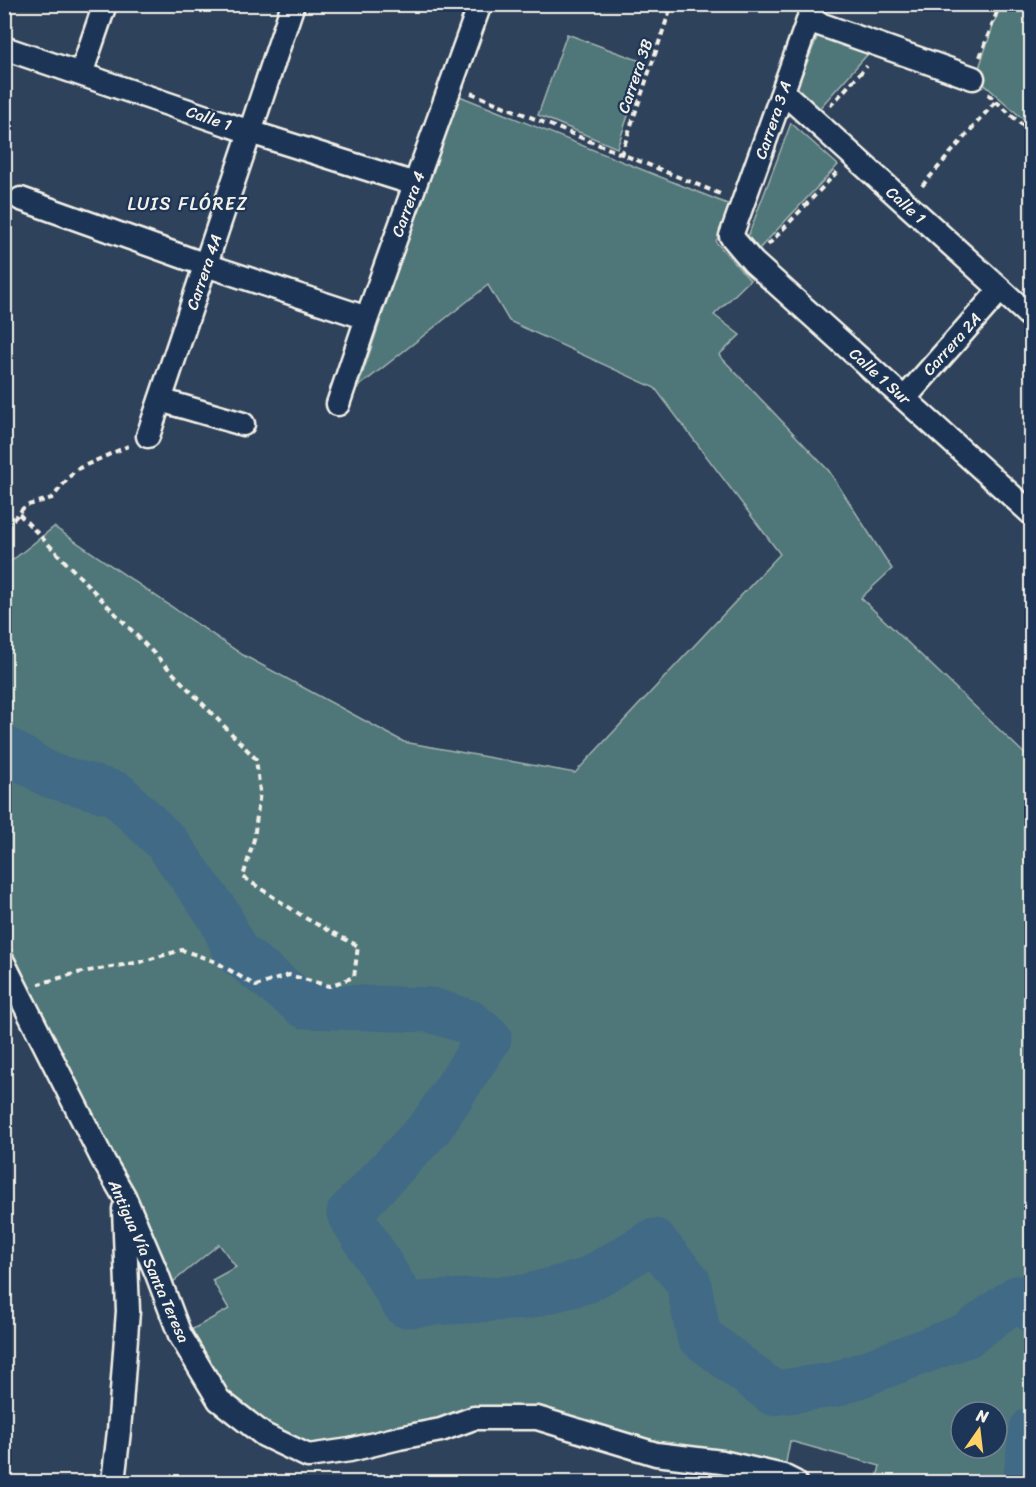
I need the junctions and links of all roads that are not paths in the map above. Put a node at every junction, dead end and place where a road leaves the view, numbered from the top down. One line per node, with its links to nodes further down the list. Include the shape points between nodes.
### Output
1 (105, 4): 6 (street)
2 (293, 4): 9 (street, Carrera 4A)
3 (480, 4): 10 (street, Carrera 4)
4 (811, 12): 7 (street, via 884,47); 8 (street, Carrera 3 A)
5 (4, 48): 6 (street, Calle 1)
6 (81, 74): 9 (street, Calle 1)
7 (973, 78)
8 (783, 92): 12 (street, Carrera 3 A); 14 (street, Calle 1)
9 (250, 132): 10 (street, Calle 1); 13 (street, Carrera 4A)
10 (415, 184): 15 (street, Carrera 4)
11 (21, 199): 13 (street)
12 (731, 236): 17 (street, Calle 1 Sur, via 753,262)
13 (206, 265): 15 (street); 18 (street, Carrera 4A)
14 (1000, 290): 16 (street, Calle 1); 17 (street, Carrera 2A)
15 (367, 318): 19 (street, Carrera 4)
16 (1032, 318)
17 (905, 398): 22 (street, Calle 1 Sur)
18 (160, 400): 20 (street); 21 (street, Carrera 4A)
19 (338, 404)
20 (243, 424)
21 (148, 436)
22 (1032, 514)
23 (4, 964): 24 (street, Antigua Vía Santa Teresa)
24 (124, 1196): 25 (street, via 128,1311); 26 (street, Antigua Vía Santa Teresa, via 180,1335 219,1400 264,1435 308,1456 441,1430 474,1418 537,1418 656,1454 722,1462)
25 (113, 1482)
26 (795, 1482)

